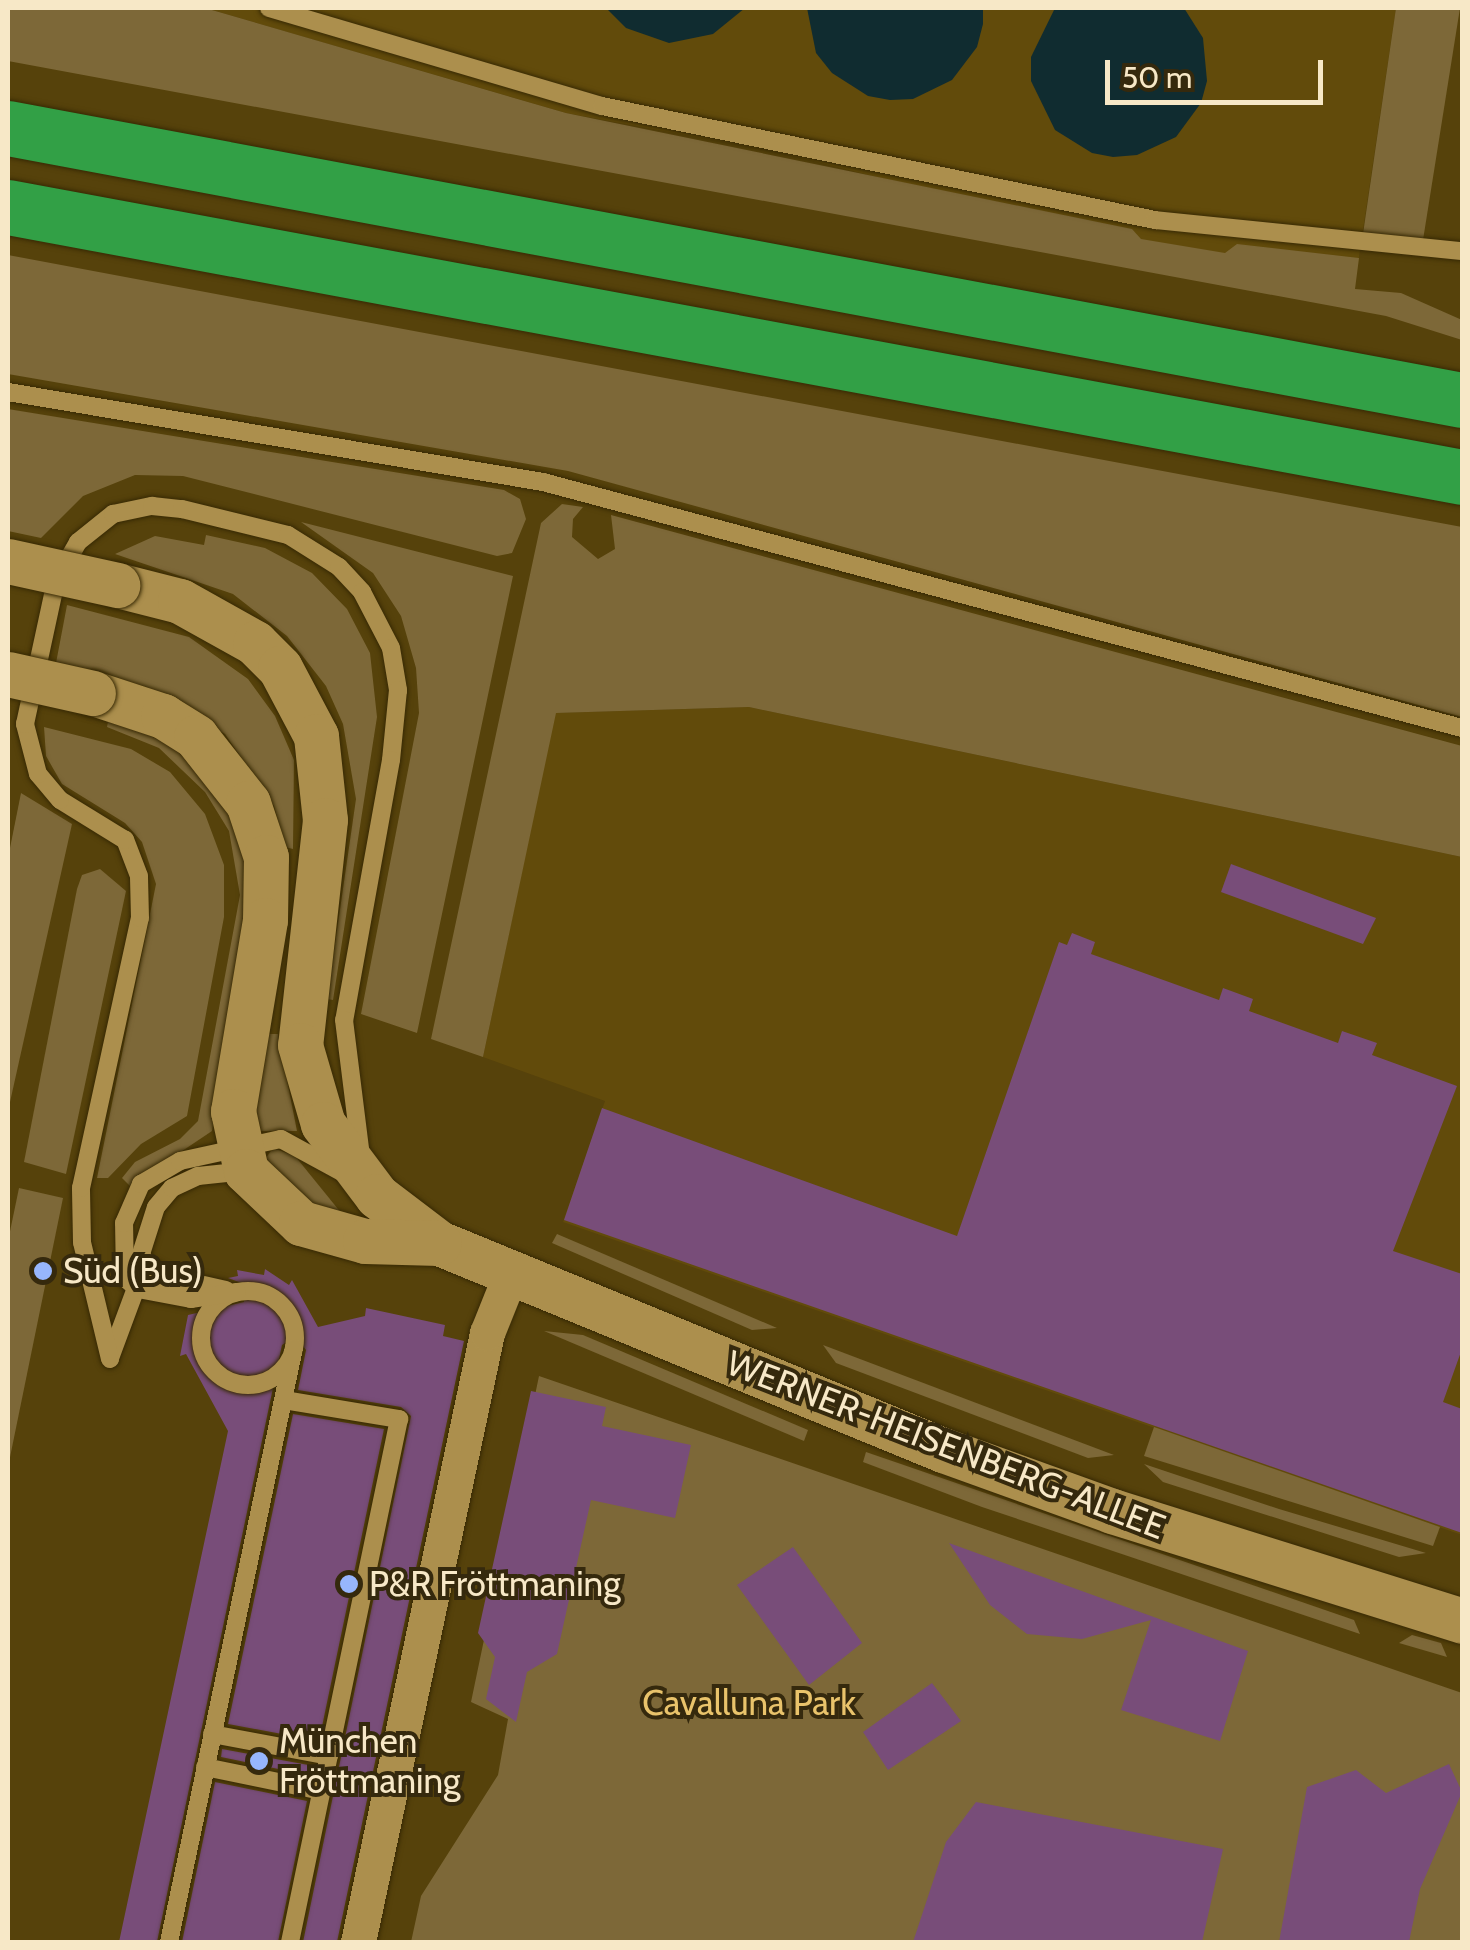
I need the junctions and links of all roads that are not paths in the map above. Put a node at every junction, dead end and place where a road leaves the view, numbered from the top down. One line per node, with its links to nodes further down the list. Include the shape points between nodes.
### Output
1 (269, 8): 4 (lane, via 602,106 1154,220)
2 (8, 128): 6 (highway)
3 (8, 207): 7 (highway)
4 (1462, 250)
5 (8, 392): 10 (lane, via 543,482)
6 (1462, 400)
7 (1462, 477)
8 (8, 561): 12 (street, WERNER-HEISENBERG-ALLEE, bridge, via 180,601 256,643 280,668 316,736 324,820 300,1044 323,1124)
9 (8, 674): 11 (street, bridge, via 164,716 196,737 248,803 268,886 236,1080)
10 (1462, 728)
11 (242, 1157): 12 (lane, via 281,1139); 13 (street, WERNER-HEISENBERG-ALLEE, via 301,1223 365,1241); 14 (lane, via 172,1188 156,1207); 16 (lane, via 159,1169 142,1184 124,1223)
12 (360, 1181): 13 (street, WERNER-HEISENBERG-ALLEE); 16 (lane, via 362,1143 346,1078 344,1020 390,760 398,690 391,648 362,592 340,568 288,535 182,509 152,506 113,514 78,542 56,581 25,724 38,774 60,800 126,840 139,876 140,918 81,1188 82,1242 110,1359)
13 (439, 1243): 15 (street, WERNER-HEISENBERG-ALLEE)
14 (141, 1254): 16 (lane); 17 (lane, via 146,1266 168,1277)
15 (511, 1273): 20 (street, WERNER-HEISENBERG-ALLEE, via 943,1450); 27 (street, via 487,1333)
16 (132, 1284): 17 (lane, via 192,1299)
17 (236, 1292): 18 (lane, via 268,1295 281,1304); 18 (lane, via 204,1322 201,1338 210,1366 235,1384 265,1382 279,1374)
18 (294, 1348): 19 (lane)
19 (284, 1400): 21 (lane); 22 (lane, via 399,1419)
20 (1462, 1621)
21 (212, 1734): 22 (lane); 23 (lane)
22 (329, 1756): 24 (lane)
23 (205, 1767): 24 (lane); 25 (lane)
24 (322, 1791): 26 (lane)
25 (169, 1942)
26 (290, 1942)
27 (358, 1942)

